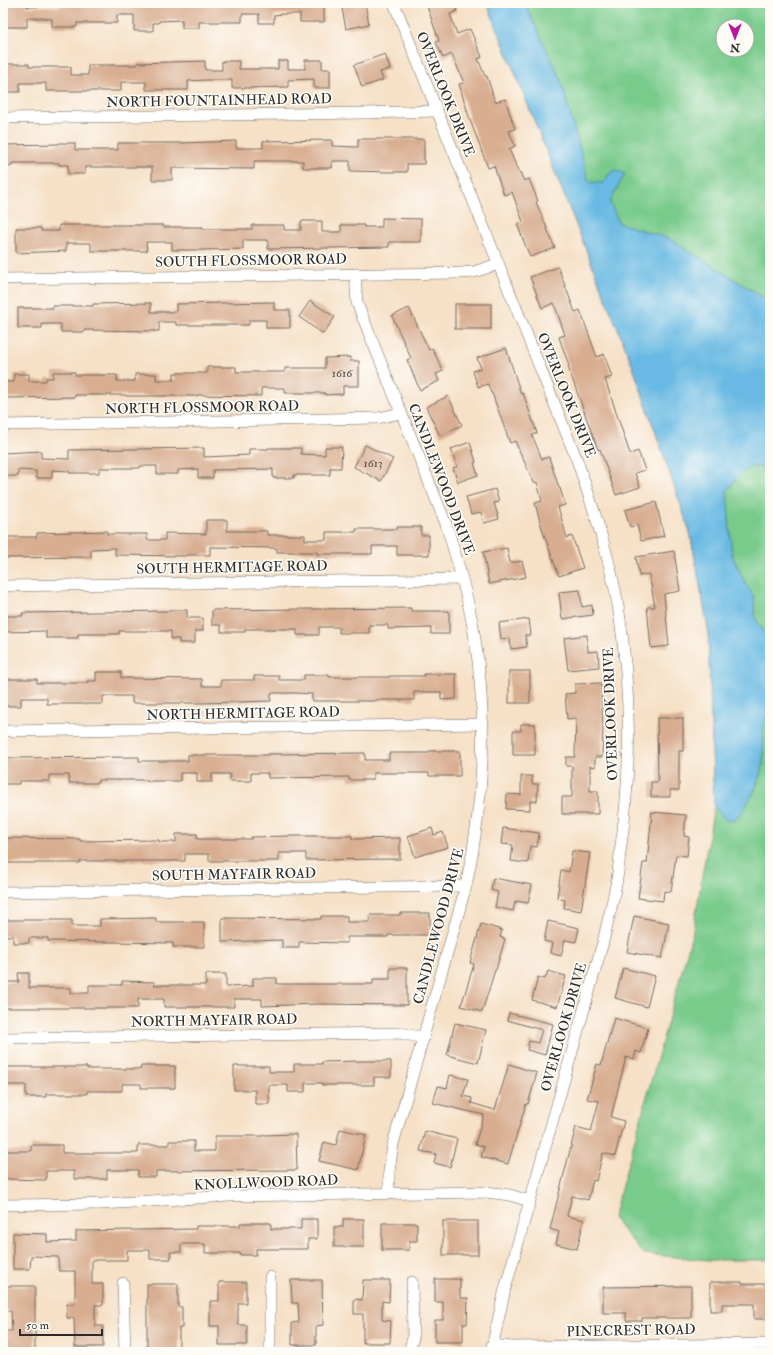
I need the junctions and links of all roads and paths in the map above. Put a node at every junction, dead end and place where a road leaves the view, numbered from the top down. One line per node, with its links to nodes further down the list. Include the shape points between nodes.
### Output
1 (394, 3): 2 (street, OVERLOOK DRIVE)
2 (436, 111): 3 (street, NORTH FOUNTAINHEAD ROAD); 4 (street, OVERLOOK DRIVE)
3 (3, 118)
4 (498, 264): 5 (street, SOUTH FLOSSMOOR ROAD, via 474,272 461,273); 18 (street, OVERLOOK DRIVE, via 577,460 593,508 617,604 627,682 628,788 615,888 603,942)
5 (355, 274): 6 (street, SOUTH FLOSSMOOR ROAD); 7 (street, CANDLEWOOD DRIVE, via 357,303)
6 (3, 279)
7 (401, 413): 8 (street, NORTH FLOSSMOOR ROAD, via 378,418); 9 (street, CANDLEWOOD DRIVE, via 446,524)
8 (3, 425)
9 (462, 579): 10 (street, SOUTH HERMITAGE ROAD); 11 (street, CANDLEWOOD DRIVE, via 475,638)
10 (3, 586)
11 (483, 724): 12 (street, NORTH HERMITAGE ROAD); 13 (street, CANDLEWOOD DRIVE, via 479,810)
12 (3, 731)
13 (466, 886): 14 (street, SOUTH MAYFAIR ROAD); 16 (street, CANDLEWOOD DRIVE)
14 (3, 892)
15 (3, 1038): 16 (street, NORTH MAYFAIR ROAD, via 400,1033)
16 (424, 1038): 17 (street, CANDLEWOOD DRIVE, via 390,1158)
17 (389, 1193): 18 (street, KNOLLWOOD ROAD, via 492,1192); 19 (street, KNOLLWOOD ROAD, via 229,1196 102,1204)
18 (529, 1201): 24 (street, OVERLOOK DRIVE, via 504,1289)
19 (3, 1205)
20 (270, 1277): 26 (street)
21 (412, 1282): 27 (street, via 413,1338)
22 (123, 1283): 25 (street)
23 (770, 1344): 24 (street, PINECREST ROAD)
24 (492, 1348)
25 (125, 1352)
26 (270, 1352)
27 (409, 1352)

